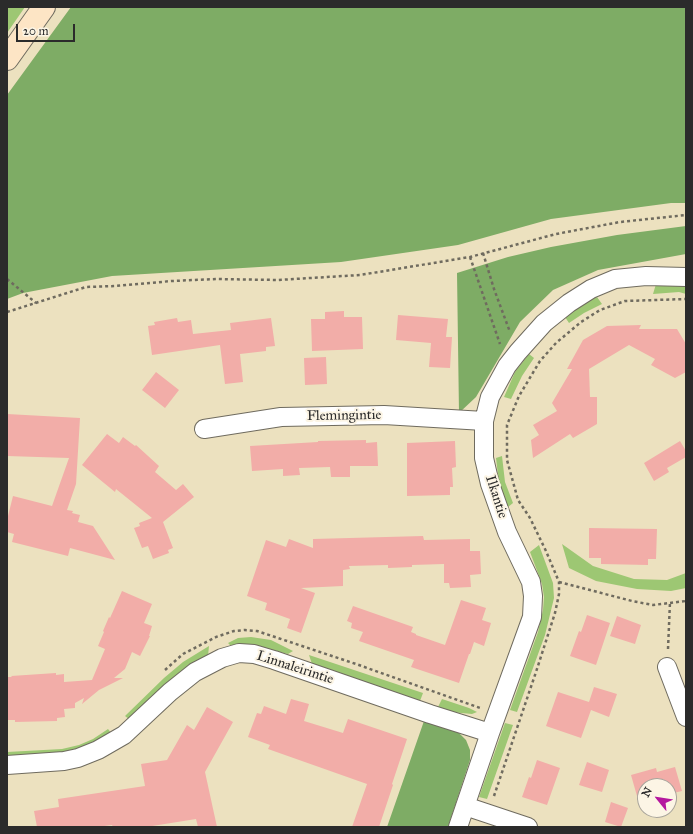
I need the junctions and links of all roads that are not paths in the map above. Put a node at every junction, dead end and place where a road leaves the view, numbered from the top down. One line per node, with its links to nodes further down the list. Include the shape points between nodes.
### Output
1 (44, 7): 2 (main road)
2 (7, 59)
3 (686, 277): 4 (street, Ilkantie, via 646,276 615,279 591,289 569,303 544,323 512,359 490,397)
4 (484, 421): 5 (street, Flemingintie, via 384,415 281,417); 8 (street, Ilkantie, via 484,458 490,484 507,532 531,582 533,596 532,617)
5 (204, 429)
6 (667, 667): 7 (street)
7 (686, 717)
8 (490, 733): 9 (street, Linnaleirintie, via 274,660 254,654 238,653 222,658 196,672 170,692 124,735 98,750 64,761); 10 (street, Ilkantie)
9 (7, 765)
10 (465, 806): 11 (street, Ilkantie); 12 (street)
11 (458, 827)
12 (528, 827)

